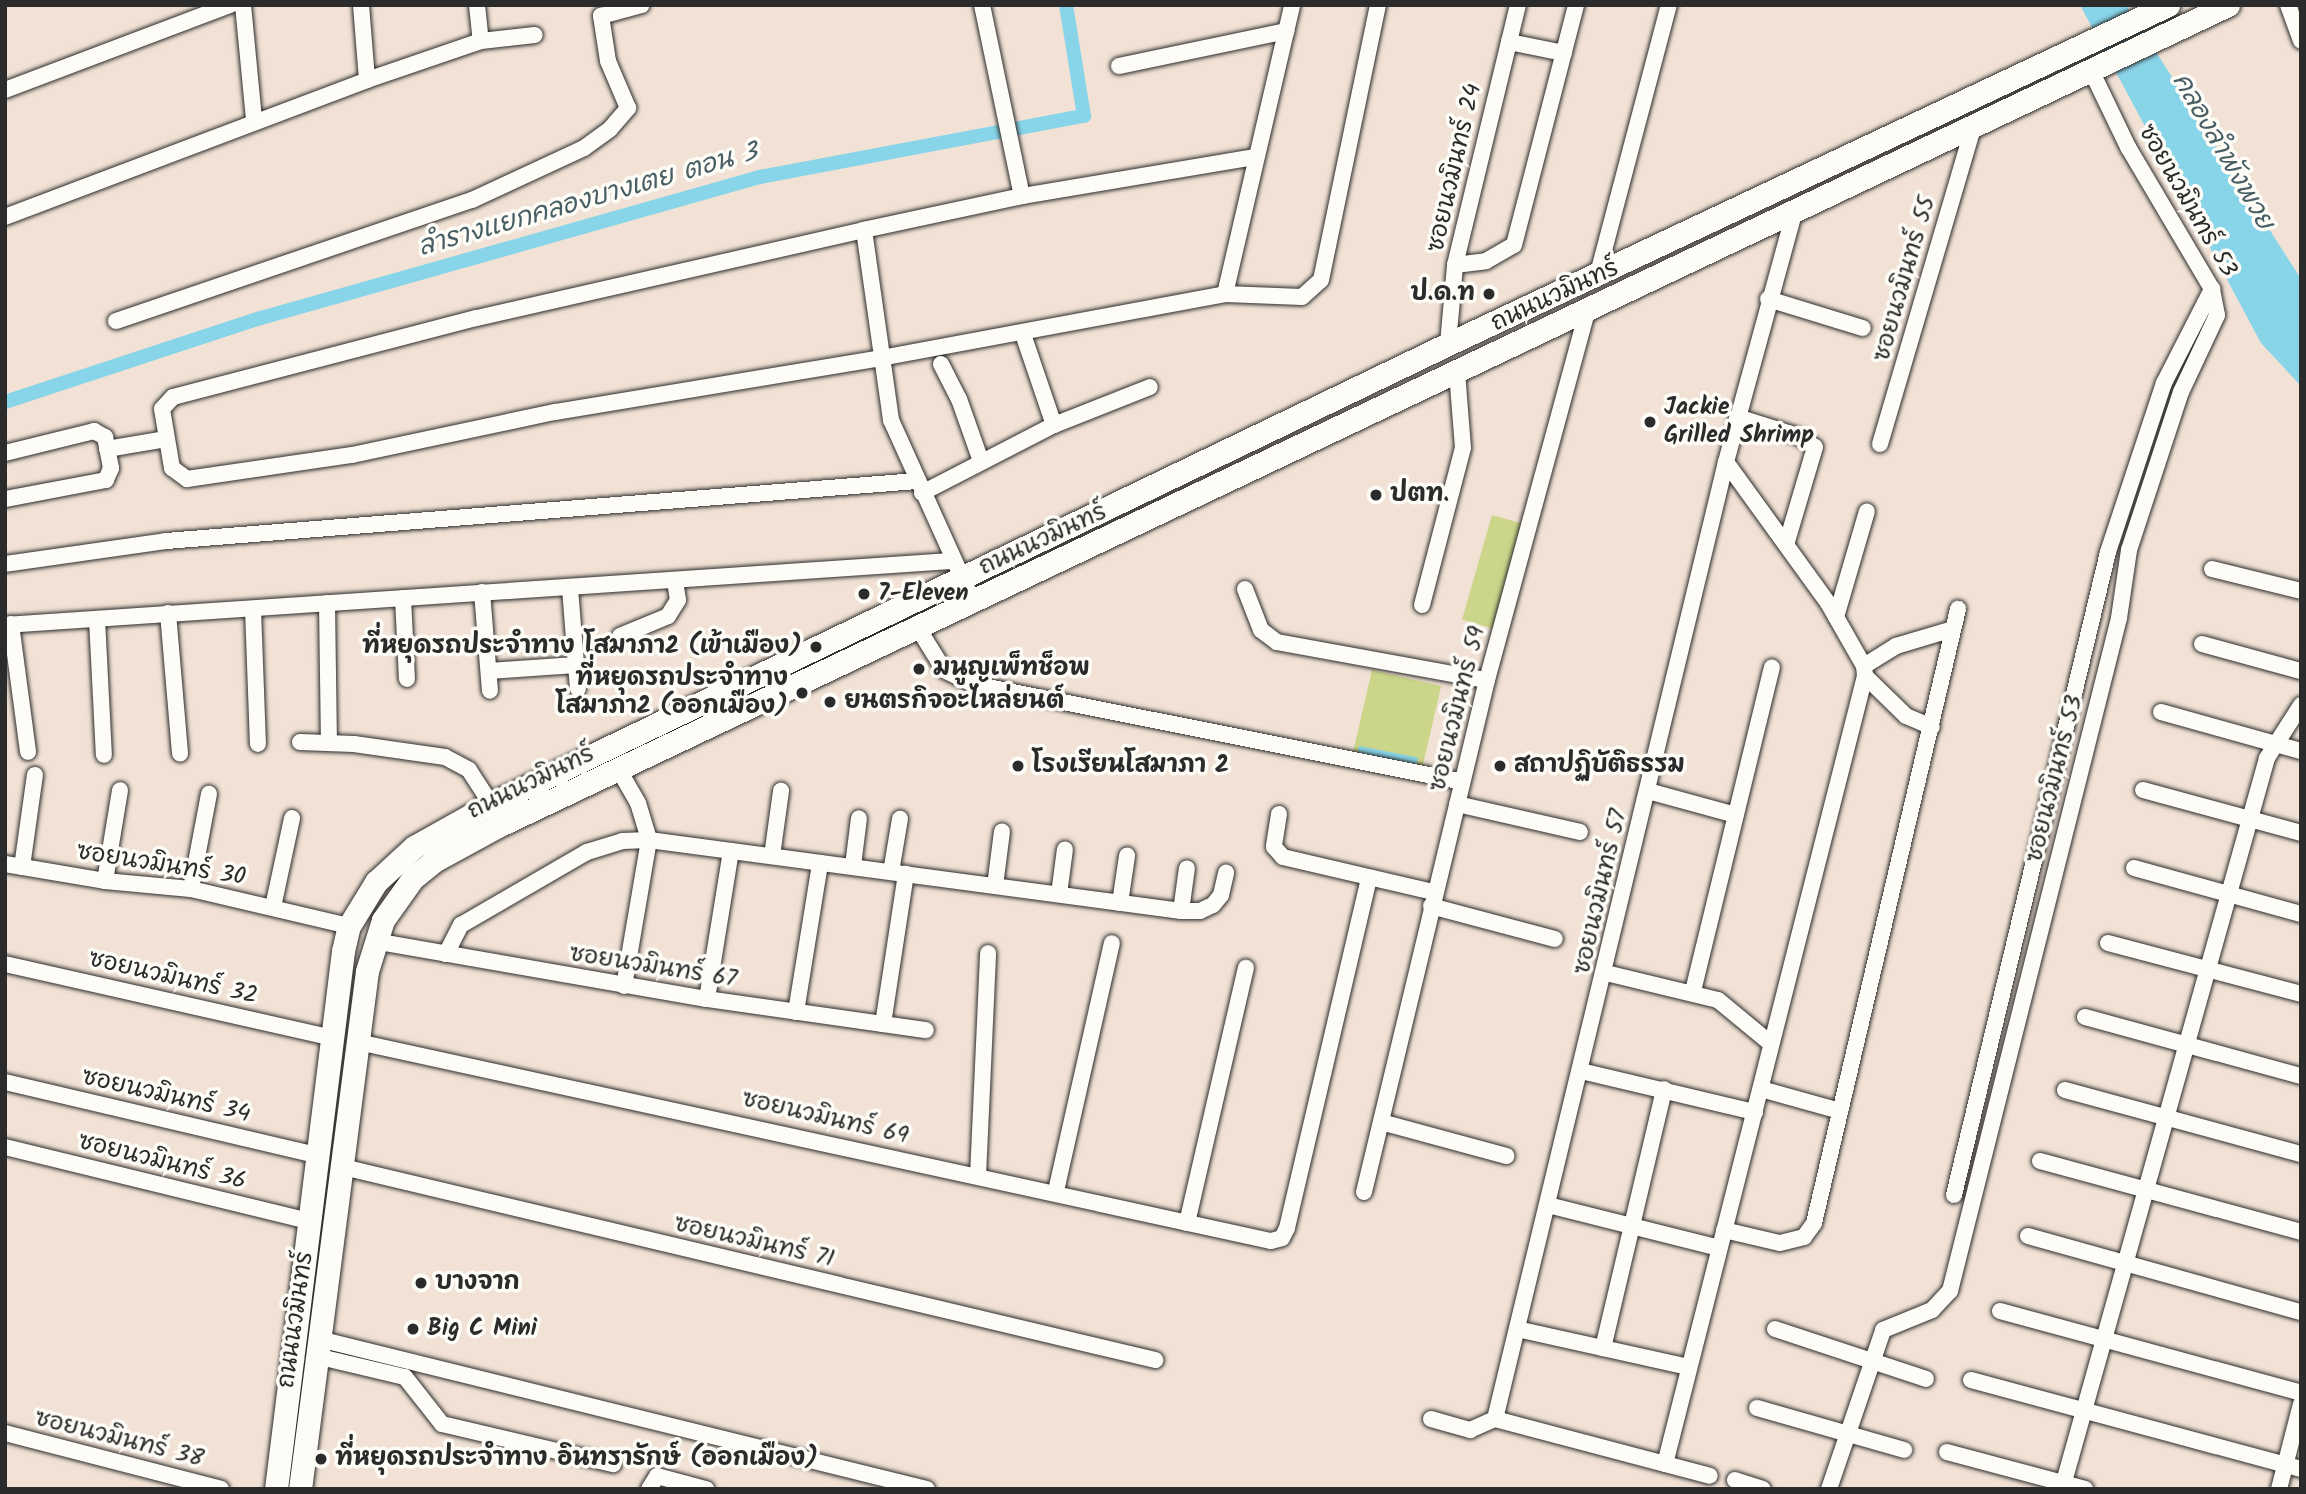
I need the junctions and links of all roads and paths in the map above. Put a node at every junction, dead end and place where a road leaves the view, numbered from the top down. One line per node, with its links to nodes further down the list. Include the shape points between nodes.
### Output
1 (230, 5): 24 (street)
2 (243, 5): 25 (street)
3 (361, 5): 23 (street)
4 (477, 5): 17 (street)
5 (642, 5): 38 (street, via 601,16 608,61 628,108 610,130 584,148 472,200)
6 (982, 5): 28 (street)
7 (1292, 5): 15 (street)
8 (1378, 5): 35 (street, via 1321,280 1302,297)
9 (1518, 5): 19 (street, ซอยนวมินทร์ 24)
10 (1576, 5): 20 (street)
11 (1669, 5): 33 (street)
12 (2168, 5): 33 (main road, ถนนนวมินทร์)
13 (2228, 5): 22 (main road, ถนนนวมินทร์)
14 (2288, 5): 18 (street)
15 (1286, 30): 21 (street); 27 (street)
16 (535, 35): 17 (street)
17 (481, 41): 23 (street)
18 (2301, 41)
19 (1509, 42): 20 (street); 32 (street, ซอยนวมินทร์ 24)
20 (1564, 53): 32 (street, via 1514,246 1486,261)
21 (1119, 66)
22 (2099, 67): 26 (main road, ถนนนวมินทร์); 34 (street, ซอยนวมินทร์ 53, via 2128,146)
23 (367, 80): 25 (street)
24 (5, 89)
25 (254, 120): 30 (street)
26 (1973, 127): 29 (main road, ถนนนวมินทร์); 49 (street, ซอยนวมินทร์ 55)
27 (1255, 156): 28 (street); 35 (street)
28 (1022, 196): 31 (street)
29 (1794, 213): 36 (street, ซอยนวมินทร์ 57); 37 (main road, ถนนนวมินทร์)
30 (5, 217)
31 (864, 230): 42 (street); 48 (street, via 476,318 173,397 162,409)
32 (1455, 265): 41 (street, ซอยนวมินทร์ 24)
33 (1597, 277): 41 (main road, ถนนนวมินทร์)
34 (2212, 289): 186 (street, via 2164,383 2108,552); 204 (street, ซอยนวมินทร์ 53, via 2217,314 2180,392 2125,563 2119,618 1950,1291 1932,1310 1883,1330)
35 (1225, 293): 42 (street)
36 (1768, 299): 39 (street); 46 (street, ซอยนวมินทร์ 57)
37 (1588, 309): 44 (main road, ถนนนวมินทร์); 86 (street, ซอยนวมินทร์ 59)
38 (116, 321)
39 (1863, 328)
40 (1025, 340): 47 (street)
41 (1448, 344): 44 (main road); 59 (main road, ถนนนวมินทร์)
42 (881, 358): 48 (street, via 555,412 352,454 187,479 172,468); 54 (street, via 891,420)
43 (941, 364): 52 (street, via 960,399)
44 (1457, 372): 67 (main road, ถนนนวมินทร์); 69 (street, via 1463,448)
45 (1150, 387): 47 (street)
46 (1737, 417): 53 (street, ซอยนวมินทร์ 57); 57 (street, via 1798,436 1815,447)
47 (1054, 425): 52 (street)
48 (166, 439): 50 (street)
49 (1880, 444)
50 (107, 449): 51 (street, via 105,437 94,431); 55 (street, via 111,468 106,480)
51 (5, 453)
52 (981, 461): 54 (street)
53 (1726, 463): 57 (street); 106 (street, ซอยนวมินทร์ 57)
54 (919, 487): 58 (street, via 166,541); 59 (street)
55 (5, 499)
56 (1867, 510): 73 (street)
57 (1786, 545): 73 (street)
58 (5, 564)
59 (956, 569): 61 (street); 67 (street); 108 (main road, ถนนนวมินทร์)
60 (2212, 569): 65 (street)
61 (675, 581): 62 (street); 78 (street, via 678,600 668,616)
62 (570, 588): 64 (street); 80 (street)
63 (1245, 589): 86 (street, via 1261,630 1277,642)
64 (482, 592): 66 (street); 82 (street)
65 (2301, 592)
66 (402, 598): 68 (street); 85 (street)
67 (973, 602): 76 (main road, ถนนนวมินทร์)
68 (327, 603): 71 (street); 93 (street)
69 (1422, 605)
70 (1958, 609): 77 (street)
71 (253, 610): 72 (street); 95 (street)
72 (168, 613): 74 (street); 98 (street)
73 (1836, 617): 83 (street)
74 (97, 619): 75 (street); 99 (street)
75 (8, 624): 97 (street)
76 (918, 628): 100 (main road, ถนนนวมินทร์); 102 (street, via 944,670 960,680)
77 (1953, 628): 83 (street, via 1896,646); 91 (street)
78 (620, 636)
79 (2202, 644): 84 (street)
80 (576, 665): 82 (street); 87 (street)
81 (1772, 667): 111 (street)
82 (489, 671): 88 (street)
83 (1864, 671): 91 (street, via 1906,716); 164 (street)
84 (2301, 671)
85 (407, 679)
86 (1487, 680): 102 (street, ซอยนวมินทร์ 59)
87 (578, 689)
88 (490, 691)
89 (2301, 705): 94 (street)
90 (2161, 712): 94 (street)
91 (1932, 727): 172 (street)
92 (300, 742): 93 (street)
93 (329, 742): 108 (street, via 459,762)
94 (2273, 743): 96 (street); 115 (street)
95 (258, 744)
96 (2301, 751)
97 (28, 752)
98 (180, 753)
99 (104, 755)
100 (619, 770): 119 (street, via 638,803); 145 (main road, ถนนนวมินทร์, via 434,861 398,898)
101 (36, 775): 127 (street)
102 (1462, 782): 109 (street, ซอยนวมินทร์ 59)
103 (120, 790): 133 (street)
104 (2143, 790): 115 (street)
105 (781, 791): 122 (street)
106 (1648, 791): 111 (street); 153 (street, ซอยนวมินทร์ 57)
107 (209, 794): 135 (street)
108 (491, 804): 143 (main road, ถนนนวมินทร์, via 395,862 376,882)
109 (1457, 804): 117 (street); 138 (street, ซอยนวมินทร์ 59)
110 (1279, 814): 132 (street, via 1275,848 1283,857)
111 (1736, 815): 155 (street)
112 (292, 818): 140 (street)
113 (859, 818): 126 (street)
114 (900, 819): 130 (street)
115 (2252, 819): 118 (street); 137 (street)
116 (1002, 831): 134 (street)
117 (1580, 832)
118 (2301, 833)
119 (649, 840): 121 (street); 149 (street, via 622,841 587,852 461,925); 154 (street)
120 (1065, 849): 136 (street)
121 (732, 851): 122 (street); 157 (street)
122 (772, 856): 124 (street)
123 (1126, 856): 139 (street)
124 (820, 863): 126 (street); 158 (street)
125 (5, 864): 127 (street, ซอยนวมินทร์ 30)
126 (853, 866): 130 (street)
127 (22, 867): 133 (street, ซอยนวมินทร์ 30)
128 (2134, 868): 137 (street)
129 (1187, 869): 141 (street)
130 (899, 873): 134 (street); 160 (street)
131 (1226, 873): 141 (street, via 1221,895 1213,905 1200,911)
132 (1369, 879): 138 (street); 189 (street, ซอยนวมินทร์ 69, via 1282,1238 1258,1240)
133 (105, 881): 135 (street, ซอยนวมินทร์ 30)
134 (995, 886): 136 (street)
135 (191, 888): 140 (street, ซอยนวมินทร์ 30)
136 (1059, 894): 139 (street)
137 (2230, 894): 142 (street); 152 (street)
138 (1432, 899): 144 (street); 175 (street, ซอยนวมินทร์ 59)
139 (1120, 903): 141 (street)
140 (273, 907): 143 (street, ซอยนวมินทร์ 30)
141 (1181, 911)
142 (2301, 914)
143 (349, 926): 162 (main road, ถนนนวมินทร์)
144 (1555, 939)
145 (374, 942): 149 (street, ซอยนวมินทร์ 67); 163 (main road, ถนนนวมินทร์)
146 (1112, 943): 184 (street)
147 (2108, 943): 152 (street)
148 (988, 953): 182 (street)
149 (446, 954): 154 (street, ซอยนวมินทร์ 67)
150 (5, 964): 162 (street, ซอยนวมินทร์ 32)
151 (1246, 968): 189 (street)
152 (2209, 968): 156 (street); 165 (street)
153 (1606, 973): 155 (street); 166 (street, ซอยนวมินทร์ 57)
154 (624, 986): 157 (street, ซอยนวมินทร์ 67)
155 (1693, 991): 164 (street, via 1725,1003)
156 (2301, 994)
157 (707, 999): 158 (street, ซอยนวมินทร์ 67)
158 (796, 1012): 160 (street, ซอยนวมินทร์ 67)
159 (2085, 1017): 165 (street)
160 (883, 1024): 161 (street, ซอยนวมินทร์ 67)
161 (926, 1030)
162 (330, 1037): 178 (main road, ถนนนวมินทร์)
163 (358, 1042): 181 (main road, ถนนนวมินทร์); 182 (street, ซอยนวมินทร์ 69)
164 (1770, 1043): 170 (street)
165 (2187, 1043): 167 (street); 174 (street)
166 (1581, 1071): 169 (street); 187 (street, ซอยนวมินทร์ 57)
167 (2301, 1076)
168 (5, 1082): 178 (street, ซอยนวมินทร์ 34)
169 (1664, 1089): 173 (street); 190 (street)
170 (1761, 1089): 172 (street); 173 (street)
171 (2064, 1090): 174 (street)
172 (1840, 1111): 191 (street, via 1814,1223 1804,1237 1780,1243)
173 (1755, 1112): 191 (street)
174 (2167, 1116): 177 (street); 183 (street)
175 (1381, 1122): 179 (street); 185 (street, ซอยนวมินทร์ 59)
176 (5, 1147): 188 (street, ซอยนวมินทร์ 36)
177 (2301, 1154)
178 (316, 1155): 188 (main road, ถนนนวมินทร์)
179 (1506, 1156)
180 (2040, 1161): 183 (street)
181 (343, 1167): 201 (main road, ถนนนวมินทร์); 203 (street, ซอยนวมินทร์ 71)
182 (978, 1176): 184 (street, ซอยนวมินทร์ 69)
183 (2146, 1188): 192 (street); 195 (street)
184 (1055, 1191): 189 (street, ซอยนวมินทร์ 69)
185 (1364, 1192)
186 (1954, 1195)
187 (1548, 1205): 190 (street); 198 (street, ซอยนวมินทร์ 57)
188 (308, 1221): 225 (main road, ถนนนวมินทร์)
189 (1186, 1223)
190 (1632, 1225): 194 (street); 202 (street)
191 (1724, 1230): 194 (street)
192 (2301, 1233)
193 (2028, 1236): 195 (street)
194 (1719, 1248): 205 (street)
195 (2126, 1263): 197 (street); 200 (street)
196 (2000, 1311): 200 (street)
197 (2301, 1312)
198 (1517, 1329): 202 (street); 213 (street, ซอยนวมินทร์ 57)
199 (1775, 1329): 204 (street)
200 (2108, 1338): 208 (street); 211 (street)
201 (317, 1348): 218 (street, via 405,1377 442,1424); 226 (main road, ถนนนวมินทร์); 229 (street)
202 (1603, 1348): 205 (street)
203 (1155, 1360)
204 (1870, 1360): 206 (street); 214 (street, ซอยนวมินทร์ 53)
205 (1688, 1367): 219 (street)
206 (1926, 1378)
207 (1971, 1380): 211 (street)
208 (2301, 1393)
209 (2301, 1404): 220 (street)
210 (1757, 1408): 214 (street)
211 (2086, 1412): 220 (street); 223 (street)
212 (1431, 1419): 213 (street, via 1469,1430)
213 (1495, 1419): 219 (street)
214 (1845, 1432): 216 (street); 231 (street, ซอยนวมินทร์ 53)
215 (5, 1433): 224 (street, ซอยนวมินทร์ 38)
216 (1904, 1450)
217 (1947, 1452): 223 (street)
218 (613, 1464)
219 (1665, 1464): 221 (street)
220 (2293, 1467): 233 (street)
221 (1710, 1476)
222 (1735, 1480): 230 (street)
223 (2063, 1486): 232 (street)
224 (221, 1489)
225 (276, 1489)
226 (300, 1489)
227 (649, 1489): 228 (street, via 657,1476)
228 (706, 1489)
229 (927, 1489)
230 (1763, 1489)
231 (1829, 1489)
232 (2085, 1489)
233 (2279, 1489)

